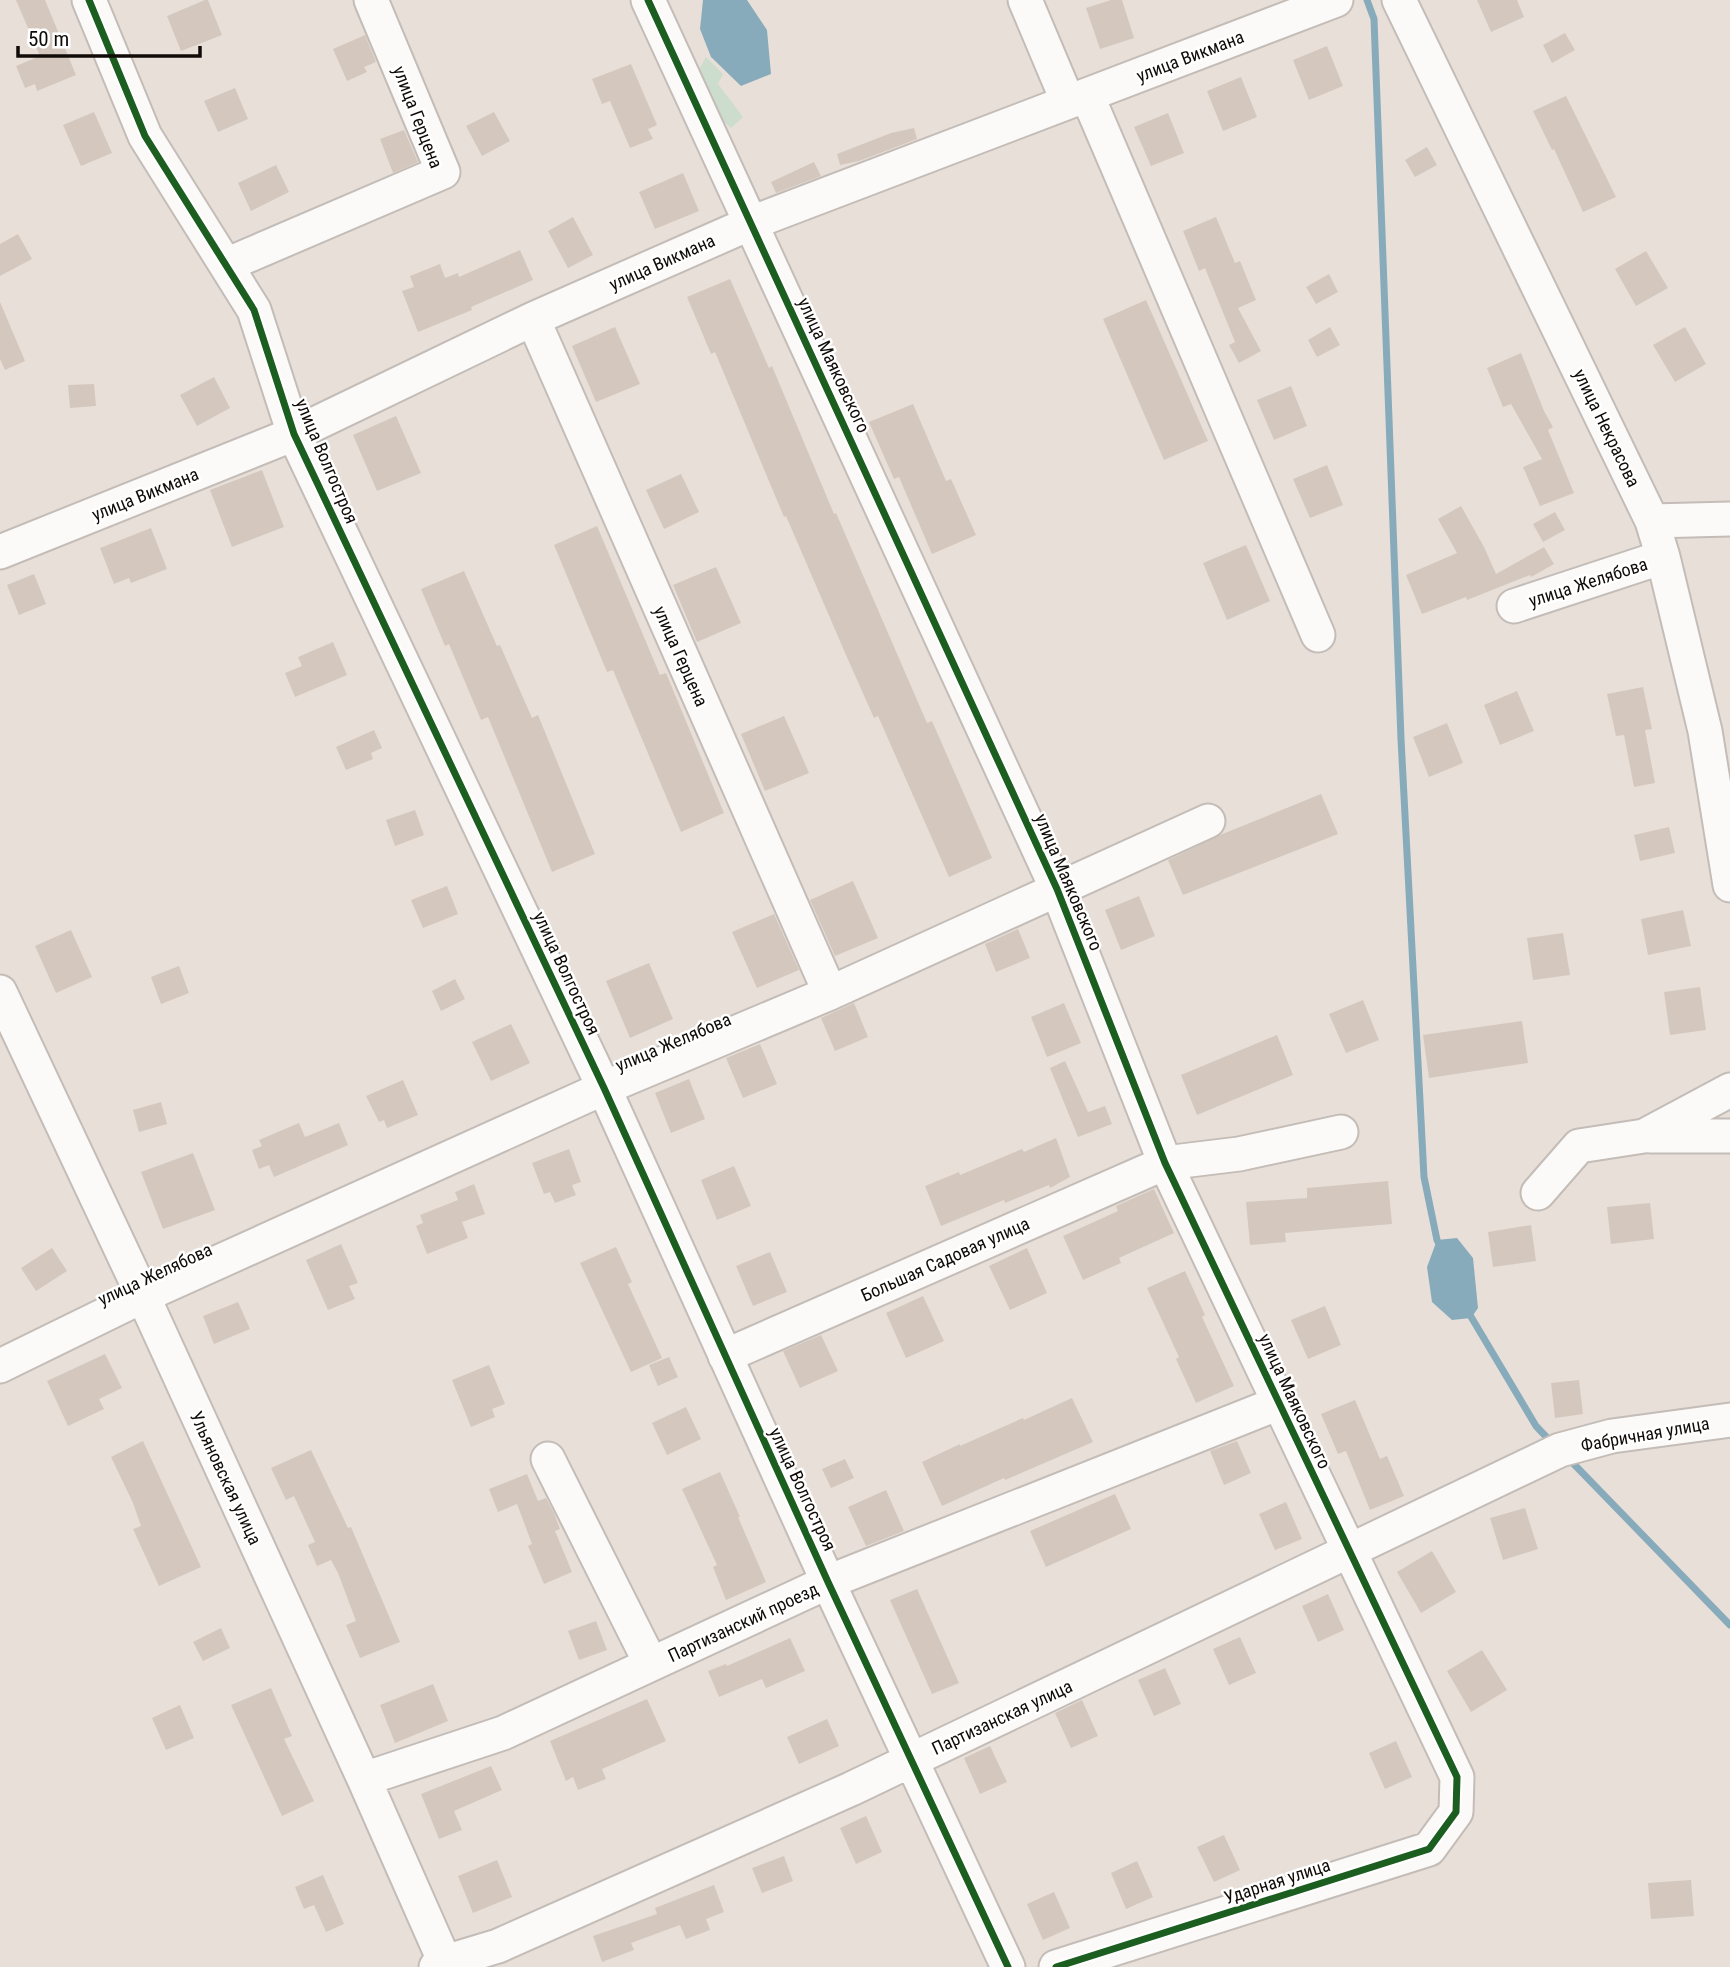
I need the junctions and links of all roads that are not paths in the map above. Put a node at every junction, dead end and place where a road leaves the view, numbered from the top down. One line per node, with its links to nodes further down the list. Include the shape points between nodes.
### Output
1 (89, 0): 9 (street, улица Волгостроя, via 145,136)
2 (371, 0): 9 (street, улица Герцена, via 443,172)
3 (648, 0): 8 (street, улица Маяковского)
4 (1025, 0): 7 (street)
5 (1336, 0): 7 (street, улица Викмана)
6 (1399, 0): 13 (street, улица Некрасова)
7 (1077, 99): 8 (street, улица Викмана); 17 (street)
8 (751, 223): 10 (street, улица Викмана); 20 (street, улица Маяковского)
9 (226, 265): 11 (street, улица Волгостроя, via 254,310)
10 (533, 319): 11 (street, улица Викмана); 22 (street, улица Герцена)
11 (294, 434): 14 (street, улица Викмана); 23 (street, улица Волгостроя)
12 (1730, 519): 13 (street)
13 (1652, 521): 15 (street, улица Некрасова)
14 (0, 552)
15 (1663, 557): 16 (street, улица Желябова); 19 (street, улица Некрасова, via 1705,731)
16 (1514, 606)
17 (1318, 635)
18 (1208, 821): 20 (street, улица Желябова)
19 (1730, 885)
20 (1057, 889): 22 (street, улица Желябова); 28 (street, улица Маяковского)
21 (0, 992): 30 (street, Ульяновская улица)
22 (830, 993): 23 (street, улица Желябова)
23 (604, 1088): 30 (street, улица Желябова); 31 (street, улица Волгостроя)
24 (1730, 1090): 26 (street)
25 (1341, 1132): 28 (street, Большая Садовая улица, via 1239,1154)
26 (1644, 1136): 27 (street); 29 (street, via 1579,1146)
27 (1730, 1136)
28 (1166, 1163): 31 (street, Большая Садовая улица); 33 (street, улица Маяковского)
29 (1538, 1193)
30 (143, 1296): 32 (street, улица Желябова); 42 (street, Ульяновская улица)
31 (725, 1356): 38 (street, улица Волгостроя)
32 (0, 1366)
33 (1279, 1403): 37 (street, улица Маяковского); 38 (street, Партизанский проезд)
34 (1730, 1420): 35 (street, Фабричная улица, via 1612,1436)
35 (1560, 1450): 37 (street, Партизанская улица)
36 (548, 1460): 39 (street)
37 (1350, 1552): 40 (street, Партизанская улица); 41 (street, улица Маяковского)
38 (828, 1582): 39 (street, Партизанский проезд); 40 (street, улица Волгостроя)
39 (651, 1664): 42 (street, Партизанский проезд, via 503,1733)
40 (911, 1760): 43 (street, Партизанская улица, via 498,1946); 44 (street, улица Волгостроя)
41 (1457, 1777): 45 (street, Ударная улица, via 1456,1812 1429,1849)
42 (364, 1779): 43 (street, Ульяновская улица)
43 (443, 1965)
44 (1008, 1967)
45 (1056, 1967)

